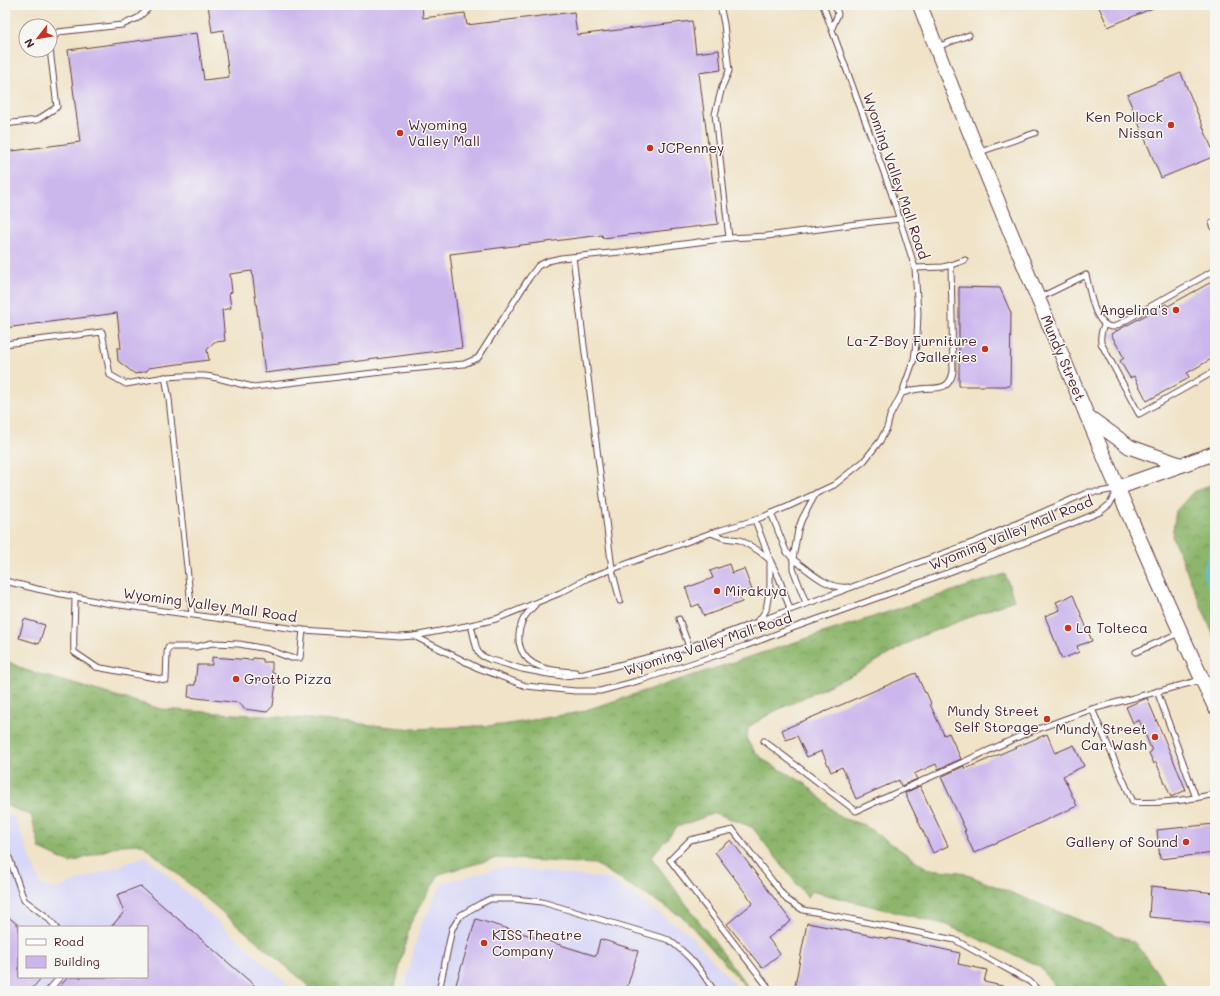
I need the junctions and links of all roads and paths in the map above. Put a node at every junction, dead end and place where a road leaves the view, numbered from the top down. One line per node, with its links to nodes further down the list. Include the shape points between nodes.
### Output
1 (152, 5): 7 (lane, via 138,18 122,25)
2 (720, 5): 17 (lane, via 730,71 722,87 715,114)
3 (823, 5): 6 (lane, Wyoming Valley Mall Road)
4 (835, 5): 6 (lane, via 838,14)
5 (920, 5): 9 (main road, Mundy Street)
6 (832, 28): 14 (lane, Wyoming Valley Mall Road)
7 (58, 32)
8 (969, 35): 9 (lane)
9 (936, 47): 13 (main road, Mundy Street)
10 (51, 58): 11 (lane, via 57,106 37,120)
11 (5, 124)
12 (1036, 133): 13 (lane)
13 (977, 153): 23 (main road, Mundy Street)
14 (900, 219): 17 (lane, via 767,236); 21 (lane, Wyoming Valley Mall Road)
15 (1212, 223): 16 (lane)
16 (1215, 230)
17 (729, 238): 18 (lane)
18 (573, 257): 27 (lane, via 548,261 538,266 478,358 464,364 254,387 207,376); 39 (lane)
19 (964, 260): 20 (lane)
20 (951, 265): 21 (lane); 28 (lane, via 951,379 942,387 921,388)
21 (915, 268): 28 (lane, Wyoming Valley Mall Road, via 917,338 914,359)
22 (1215, 270): 24 (lane, via 1114,327)
23 (1038, 298): 24 (lane, via 1086,276 1094,309); 29 (main road, Mundy Street)
24 (1104, 325): 26 (lane, via 1101,344 1139,414)
25 (5, 344): 27 (lane, via 102,332 110,375 126,384)
26 (1215, 371)
27 (165, 377): 47 (lane)
28 (902, 393): 33 (lane, Wyoming Valley Mall Road, via 887,428 869,456 834,485)
29 (1087, 416): 31 (main road, via 1130,447); 32 (main road, Mundy Street)
30 (1215, 453): 31 (main road)
31 (1181, 465): 32 (main road)
32 (1117, 488): 41 (lane, Wyoming Valley Mall Road, via 1089,492 977,541); 52 (main road, Mundy Street); 53 (lane, Wyoming Valley Mall Road, via 1110,504 1100,512 1039,537 745,646 600,691 526,686 478,668)
33 (816, 493): 34 (lane, Wyoming Valley Mall Road); 37 (lane, via 798,530)
34 (771, 514): 35 (lane, Wyoming Valley Mall Road); 37 (lane, via 786,551)
35 (755, 520): 36 (lane, Wyoming Valley Mall Road); 38 (lane)
36 (711, 533): 38 (lane, via 740,540); 39 (lane, Wyoming Valley Mall Road)
37 (793, 558): 41 (lane, via 828,584 843,588); 45 (lane, via 793,569)
38 (770, 560): 46 (lane); 50 (lane, via 770,586 766,610 760,619)
39 (612, 569): 43 (lane); 44 (lane, Wyoming Valley Mall Road)
40 (5, 581): 42 (lane, Wyoming Valley Mall Road)
41 (857, 586): 45 (lane, Wyoming Valley Mall Road)
42 (75, 597): 47 (lane, Wyoming Valley Mall Road); 51 (lane, via 74,652 96,667 166,680 168,647 196,647 212,643 239,644 267,649 291,658 300,658)
43 (620, 601)
44 (536, 603): 49 (lane, Wyoming Valley Mall Road, via 496,619); 56 (lane, via 522,622 519,640 525,657 534,665 543,668)
45 (806, 603): 46 (lane, Wyoming Valley Mall Road)
46 (790, 609): 50 (lane, Wyoming Valley Mall Road)
47 (192, 614): 51 (lane, Wyoming Valley Mall Road)
48 (679, 619): 54 (lane)
49 (471, 625): 53 (lane, Wyoming Valley Mall Road); 56 (lane, via 478,652 482,656 522,669 548,674)
50 (747, 625): 54 (lane, Wyoming Valley Mall Road)
51 (303, 630): 53 (lane, Wyoming Valley Mall Road)
52 (1180, 633): 55 (lane); 57 (main road, Mundy Street)
53 (414, 636)
54 (689, 647): 56 (lane, Wyoming Valley Mall Road)
55 (1136, 652)
56 (584, 674)
57 (1202, 679): 58 (lane); 59 (main road, Mundy Street)
58 (1157, 691): 60 (lane); 63 (lane)
59 (1215, 707)
60 (1092, 709): 61 (lane, via 1027,733 856,811); 63 (lane, via 1133,802 1152,803)
61 (764, 741)
62 (1215, 794): 63 (lane)
63 (1196, 798)
64 (5, 846): 65 (lane, via 24,900)
65 (55, 926)
66 (59, 978): 67 (lane)
67 (48, 991)
68 (438, 991): 69 (lane, via 452,929 461,915 490,899 515,899 542,902 669,940 685,952 703,972)
69 (714, 991)
70 (771, 991): 71 (lane, via 670,860 690,840 733,830 787,900 802,910 955,940 1029,981)
71 (1039, 991)

